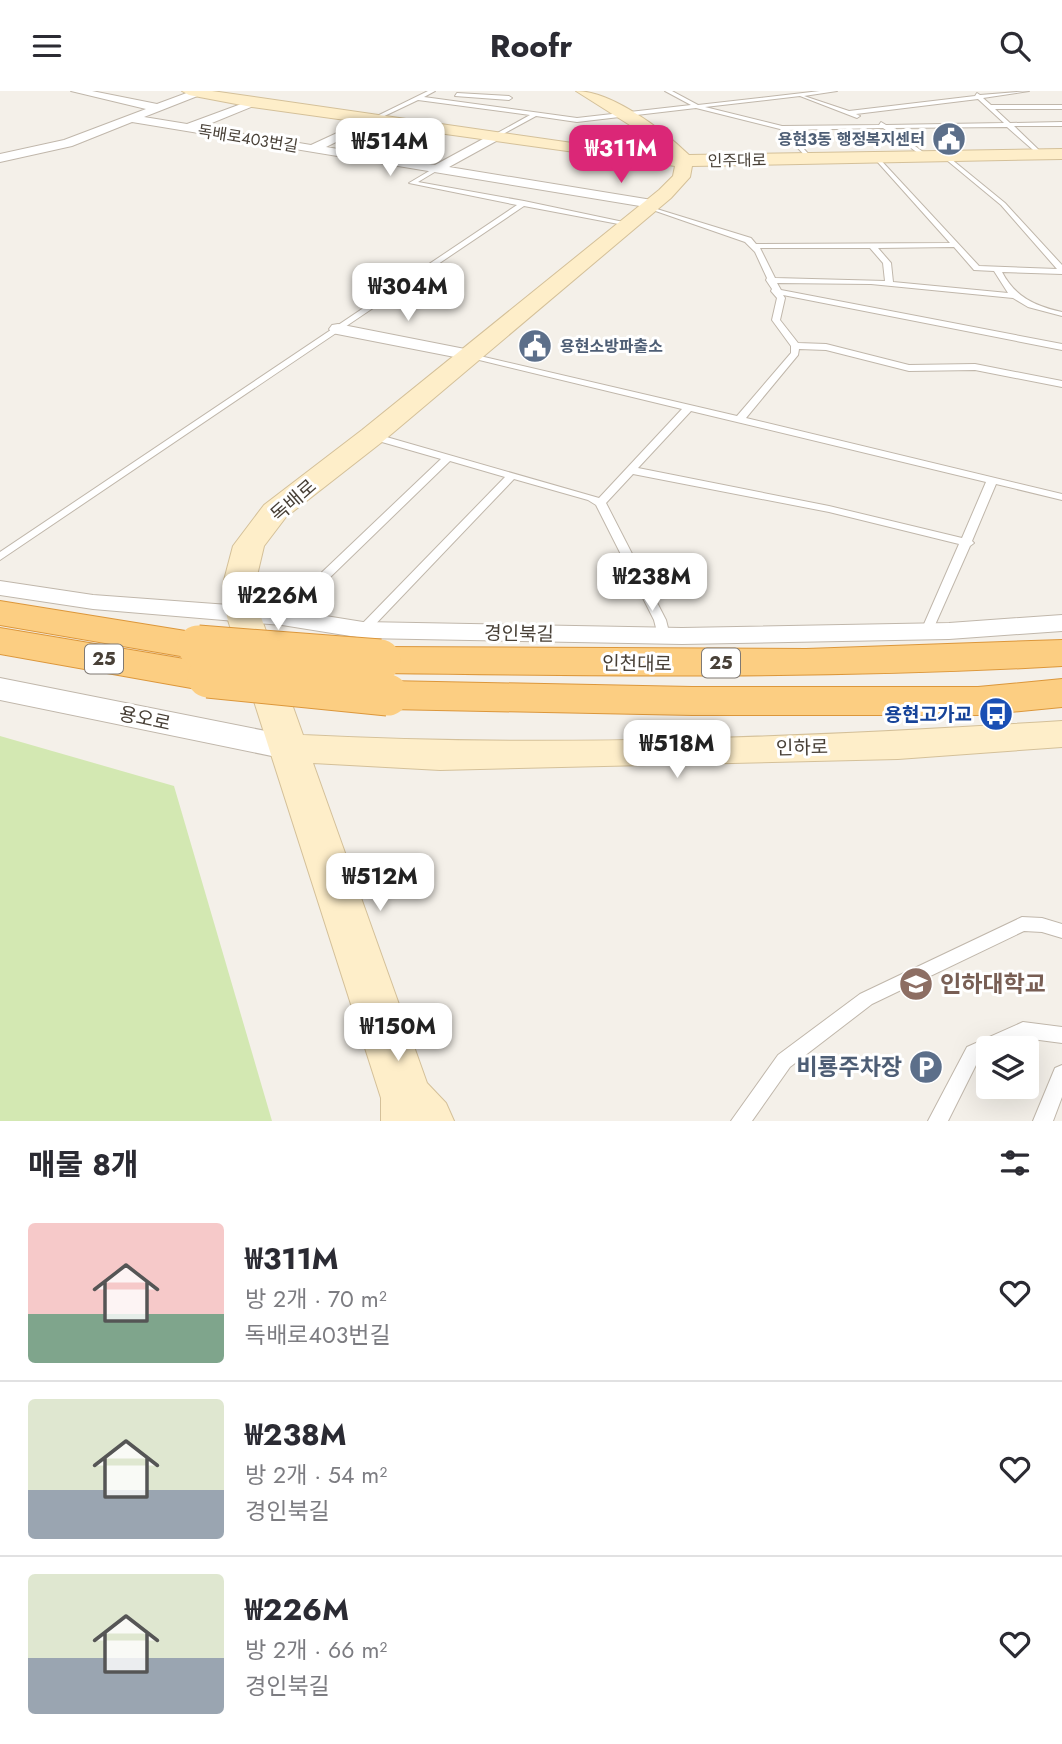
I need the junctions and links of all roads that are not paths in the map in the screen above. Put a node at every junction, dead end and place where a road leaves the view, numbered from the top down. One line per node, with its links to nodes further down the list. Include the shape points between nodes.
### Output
1 (76, 91): 19 (street)
2 (431, 91): 13 (lane); 14 (lane)
3 (499, 91): 14 (lane)
4 (583, 91): 22 (main road)
5 (668, 91): 16 (lane)
6 (834, 91): 11 (lane)
7 (968, 91): 12 (lane)
8 (1026, 91): 12 (lane)
9 (192, 92): 15 (main road, 인주대로); 19 (street)
10 (786, 92): 11 (lane)
11 (796, 95): 16 (lane); 20 (lane)
12 (981, 96): 17 (lane); 20 (lane)
13 (418, 98): 21 (lane); 24 (lane)
14 (509, 98): 21 (lane)
15 (252, 103): 24 (main road, 인주대로); 28 (street)
16 (698, 107): 22 (lane); 29 (lane)
17 (991, 107): 18 (lane); 25 (lane)
18 (1062, 107)
19 (160, 108): 23 (street)
20 (849, 113): 27 (lane)
21 (531, 114): 22 (lane, via 577,120); 30 (lane)
22 (625, 115): 31 (main road)
23 (133, 119): 28 (street, 독배로403번길); 40 (street, via 68,143)
24 (374, 119): 30 (main road, 인주대로); 32 (street)
25 (1008, 123): 26 (lane); 27 (lane); 34 (lane)
26 (1062, 124)
27 (882, 125): 29 (lane); 37 (lane)
28 (188, 128): 32 (street, 독배로403번길)
29 (782, 128): 41 (lane)
30 (494, 137): 33 (main road, 인주대로); 44 (street)
31 (663, 142): 36 (main road); 42 (main road); 43 (main road)
32 (314, 148): 44 (street, 독배로403번길)
33 (592, 152): 36 (main road, 인주대로); 45 (main road)
34 (1040, 154): 35 (main road, 인주대로); 38 (main road, 인주대로)
35 (1062, 154)
36 (615, 156): 43 (main road, 인주대로)
37 (925, 156): 38 (main road, 인주대로); 39 (main road, 인주대로)
38 (945, 156): 52 (lane, via 1003,204)
39 (876, 157): 41 (main road, 인주대로); 48 (lane)
40 (0, 159)
41 (810, 159): 42 (main road, 인주대로)
42 (746, 160): 43 (main road, 인주대로)
43 (685, 161): 45 (main road, 독배로, via 681,177)
44 (436, 169): 45 (street, 독배로403번길); 46 (lane, via 412,183)
45 (654, 194): 47 (main road, 독배로); 49 (lane)
46 (524, 203): 47 (lane); 58 (lane)
47 (629, 225): 61 (main road, 독배로)
48 (954, 245): 50 (lane); 51 (lane, via 977,268)
49 (756, 246): 50 (lane); 53 (lane)
50 (873, 246): 54 (lane, via 887,263)
51 (997, 269): 52 (lane); 56 (lane)
52 (1062, 271)
53 (770, 280): 54 (lane); 55 (lane)
54 (889, 285): 56 (lane)
55 (775, 291): 59 (lane, via 782,303 776,320); 60 (lane)
56 (1012, 296): 57 (lane, via 1022,304)
57 (1062, 314)
58 (338, 329): 61 (street); 73 (lane)
59 (796, 346): 62 (lane, via 826,347 909,368 975,367); 64 (lane)
60 (1062, 347)
61 (470, 355): 63 (lane); 65 (main road, 독배로)
62 (1062, 384)
63 (688, 408): 64 (lane); 67 (lane)
64 (740, 420): 69 (lane)
65 (372, 436): 66 (lane); 76 (main road, 독배로, via 275,511 248,546 239,584)
66 (448, 458): 68 (lane); 77 (lane)
67 (631, 470): 71 (lane); 72 (lane, via 829,509)
68 (512, 476): 71 (lane); 84 (lane)
69 (992, 481): 70 (lane); 72 (lane)
70 (1062, 497)
71 (600, 503): 80 (lane)
72 (968, 543): 79 (lane)
73 (0, 557)
74 (0, 588): 76 (street, 경인북길)
75 (0, 613): 83 (highway, 25)
76 (244, 617): 77 (street, 경인북길); 88 (main road, 독배로)
77 (282, 617): 84 (street, 경인북길)
78 (1062, 623): 79 (street, 경인북길)
79 (927, 631): 80 (street, 경인북길)
80 (664, 636): 84 (street, 경인북길)
81 (0, 641): 83 (highway, 25)
82 (1062, 653): 84 (highway, 인천대로 / 25, via 957,660 740,663)
83 (203, 661): 84 (highway, 25, bridge)
84 (377, 662): 86 (highway, 인천대로 / 25, via 692,701 965,701)
85 (0, 689): 88 (street, 용오로)
86 (1062, 693)
87 (1062, 734): 88 (main road, 인하로, via 898,745 440,756)
88 (291, 748): 93 (main road, 독배로)
89 (1042, 925): 90 (lane); 94 (lane, via 1022,924 866,999 784,1061)
90 (1062, 931)
91 (1062, 1035): 95 (lane, via 1023,1031 973,1053)
92 (1062, 1074): 96 (lane)
93 (414, 1113)
94 (741, 1121)
95 (938, 1121)
96 (1044, 1121)

